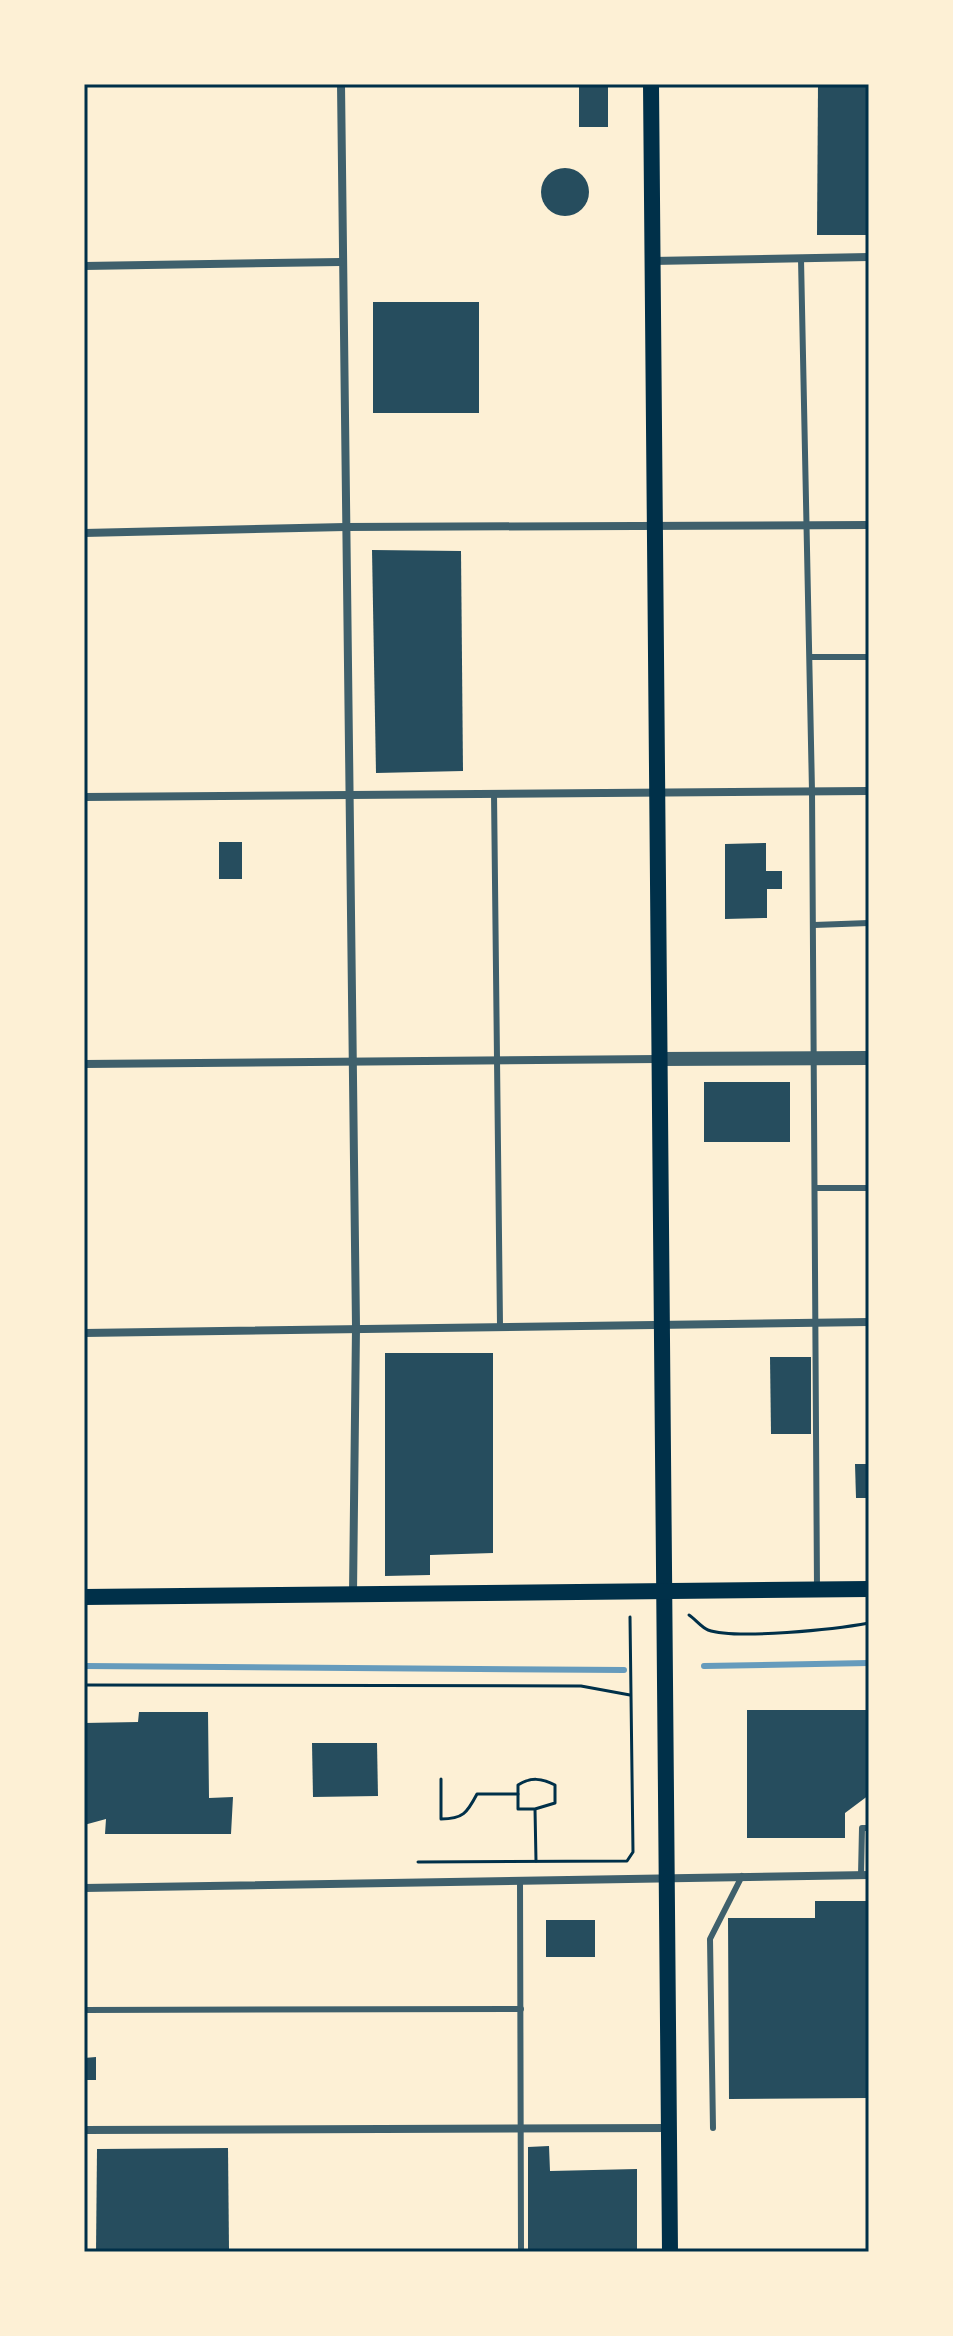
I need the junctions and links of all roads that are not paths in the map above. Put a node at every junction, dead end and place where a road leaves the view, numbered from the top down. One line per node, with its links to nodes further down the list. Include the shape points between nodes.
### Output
1 (341, 84): 6 (street)
2 (651, 84): 5 (main road)
3 (869, 257): 4 (street)
4 (801, 259): 5 (street); 8 (lane)
5 (652, 261): 11 (main road)
6 (341, 262): 7 (street); 10 (street)
7 (84, 266)
8 (807, 525): 9 (street); 11 (street); 13 (lane)
9 (869, 525)
10 (345, 527): 11 (street); 12 (street); 19 (street)
11 (655, 528): 15 (main road)
12 (84, 533)
13 (810, 657): 14 (lane); 16 (lane)
14 (869, 657)
15 (657, 791): 16 (street); 18 (street); 24 (main road)
16 (812, 791): 17 (street); 22 (lane)
17 (869, 791)
18 (494, 793): 19 (street); 26 (lane)
19 (348, 795): 20 (street); 27 (street)
20 (84, 797)
21 (869, 923): 22 (lane)
22 (814, 925): 25 (lane)
23 (869, 1058): 25 (street)
24 (659, 1059): 25 (street); 26 (street); 33 (main road)
25 (816, 1059): 29 (lane)
26 (498, 1060): 27 (street); 34 (lane)
27 (351, 1061): 28 (street); 35 (street)
28 (84, 1064)
29 (817, 1188): 30 (lane); 31 (lane)
30 (869, 1188)
31 (817, 1322): 32 (street); 33 (street); 37 (lane)
32 (869, 1322)
33 (662, 1324): 34 (street); 39 (main road)
34 (500, 1325): 35 (street)
35 (356, 1327): 36 (street); 40 (street)
36 (84, 1333)
37 (817, 1589): 38 (main road); 39 (main road)
38 (869, 1589)
39 (664, 1590): 40 (main road); 45 (main road)
40 (353, 1593): 41 (main road)
41 (84, 1597)
42 (869, 1828): 43 (lane, via 862,1828)
43 (865, 1875): 44 (street)
44 (742, 1876): 45 (street); 52 (lane, via 710,1939)
45 (667, 1877): 46 (street); 51 (main road)
46 (520, 1879): 47 (street); 48 (lane)
47 (84, 1888)
48 (521, 2009): 49 (lane); 50 (lane)
49 (84, 2010)
50 (522, 2128): 51 (street); 53 (street); 54 (lane)
51 (669, 2128): 55 (main road)
52 (713, 2128)
53 (84, 2130)
54 (521, 2252)
55 (670, 2252)

